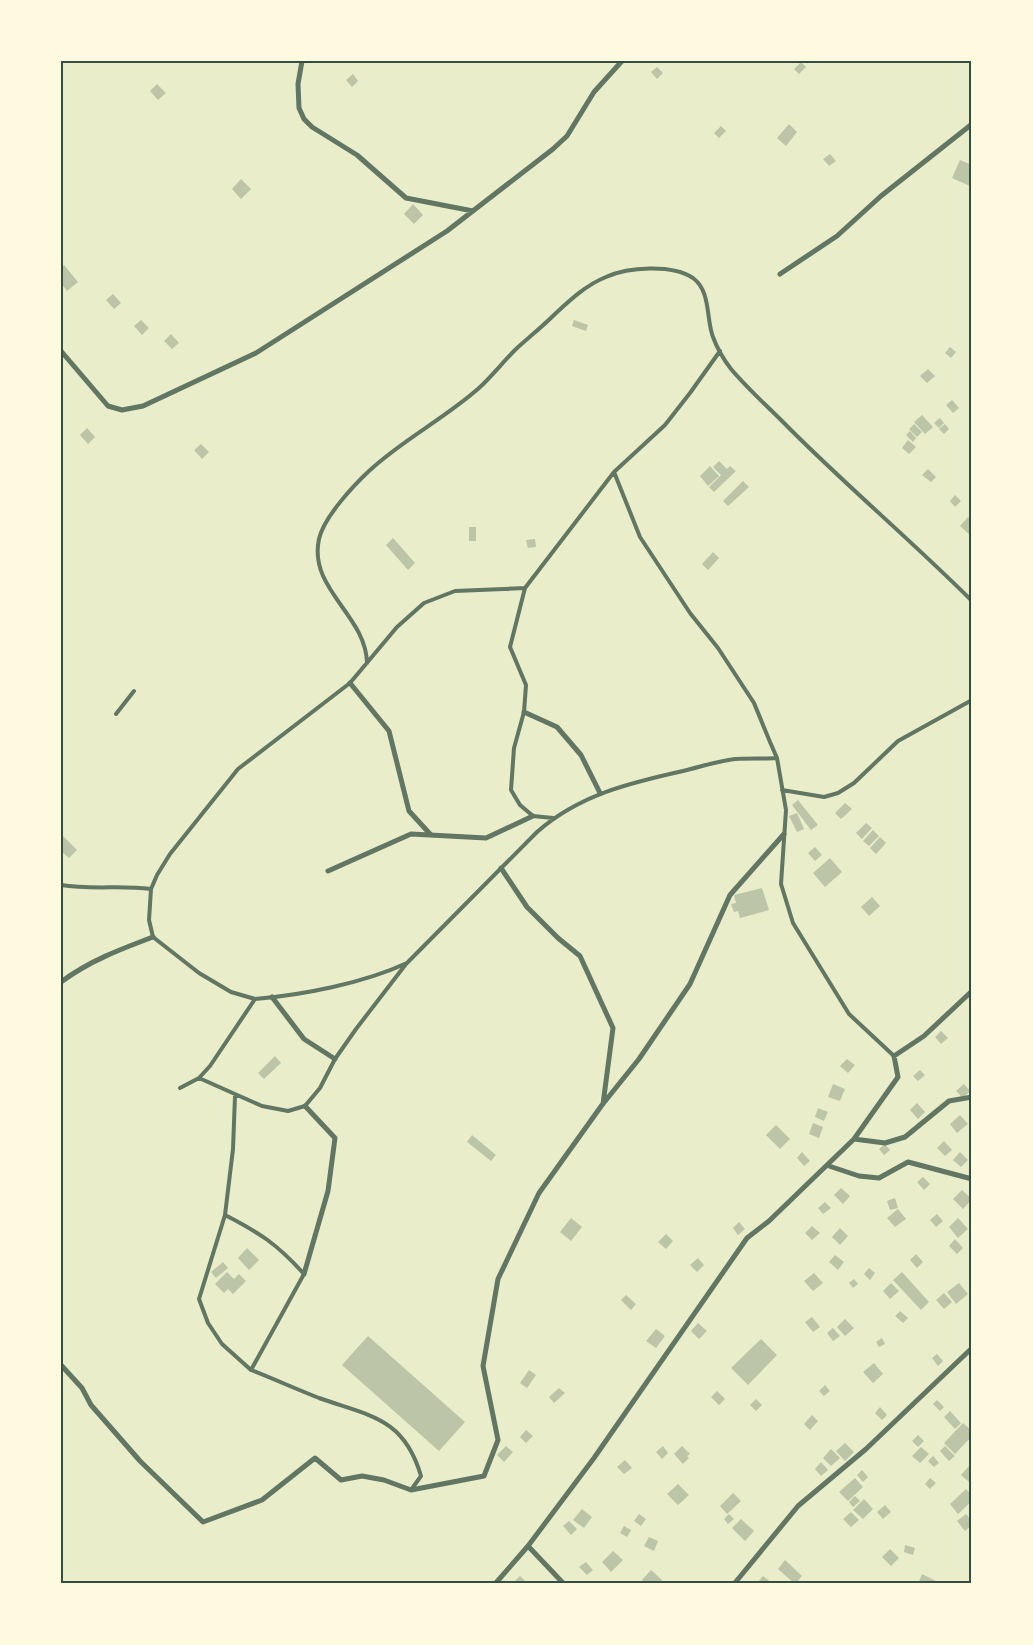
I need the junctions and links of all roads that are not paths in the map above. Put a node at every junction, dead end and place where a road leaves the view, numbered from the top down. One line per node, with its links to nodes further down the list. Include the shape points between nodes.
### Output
1 (302, 61): 4 (street, via 298,84 299,108 312,127 357,155 406,198)
2 (622, 61): 4 (street, via 583,106 567,136)
3 (972, 124): 5 (street, via 880,196 837,236)
4 (473, 211): 7 (street, via 256,353 143,406 122,410 108,406)
5 (780, 274)
6 (720, 350): 8 (lane, via 665,425); 10 (lane, via 731,368 835,475); 11 (lane, via 712,335 702,288 694,278 654,268 631,269 605,277 574,296 479,388 370,470 341,501 327,522 319,538 317,560 324,580 360,630 367,650)
7 (61, 351)
8 (614, 472): 9 (lane); 17 (lane, via 640,537 754,702)
9 (525, 588): 11 (lane, via 455,591 424,603 397,627); 15 (lane, via 510,647 526,685)
10 (972, 601)
11 (367, 663): 12 (lane)
12 (350, 683): 23 (street, via 389,731 409,811); 27 (lane, via 238,769 170,854 156,875)
13 (134, 691): 16 (lane)
14 (972, 700): 18 (lane, via 898,741 854,783 838,793 824,797)
15 (524, 712): 19 (street, via 557,727 581,755); 20 (lane, via 514,748 511,790 520,805)
16 (116, 714)
17 (777, 758): 18 (lane); 19 (lane, via 734,759 644,779)
18 (782, 790): 22 (lane, via 786,810)
19 (600, 793): 21 (lane)
20 (533, 816): 21 (lane); 23 (street, via 486,838)
21 (553, 818): 24 (lane)
22 (784, 834): 34 (lane, via 781,884 793,923 849,1014); 40 (street, via 730,895 690,984 639,1059)
23 (432, 835): 25 (street, via 411,834)
24 (501, 868): 29 (lane); 40 (street, via 528,907 580,956 613,1028)
25 (328, 871)
26 (61, 886): 27 (lane, via 80,889 128,885)
27 (152, 889): 28 (lane, via 149,920)
28 (153, 937): 30 (street, via 112,952); 33 (lane, via 199,973 231,992)
29 (407, 963): 32 (lane, via 386,973); 35 (lane)
30 (61, 982)
31 (972, 991): 34 (street, via 924,1036)
32 (272, 997): 33 (lane); 35 (street, via 304,1039)
33 (256, 999): 36 (lane)
34 (894, 1056): 42 (street, via 898,1077)
35 (335, 1059): 41 (lane, via 320,1088)
36 (199, 1078): 37 (lane); 38 (lane)
37 (180, 1088)
38 (235, 1096): 41 (lane, via 288,1111); 45 (lane)
39 (972, 1097): 42 (street, via 949,1101 904,1137 885,1143)
40 (602, 1105): 50 (street, via 539,1193 498,1279 483,1366 498,1440 484,1476)
41 (305, 1106): 46 (street, via 335,1138 328,1190)
42 (854, 1139): 43 (street)
43 (829, 1166): 44 (street, via 859,1176 879,1178 908,1162); 51 (street, via 747,1238)
44 (972, 1179)
45 (225, 1215): 46 (lane, via 281,1248); 49 (lane, via 199,1299 208,1323 222,1344)
46 (304, 1274): 49 (lane)
47 (972, 1348): 54 (street, via 866,1449 798,1506)
48 (61, 1365): 50 (street, via 140,1461 203,1522 262,1500 315,1458 342,1480 362,1476)
49 (251, 1370): 50 (lane, via 369,1414 395,1429 415,1455 421,1476)
50 (411, 1490)
51 (528, 1546): 52 (street); 53 (street)
52 (495, 1584)
53 (564, 1584)
54 (734, 1584)

